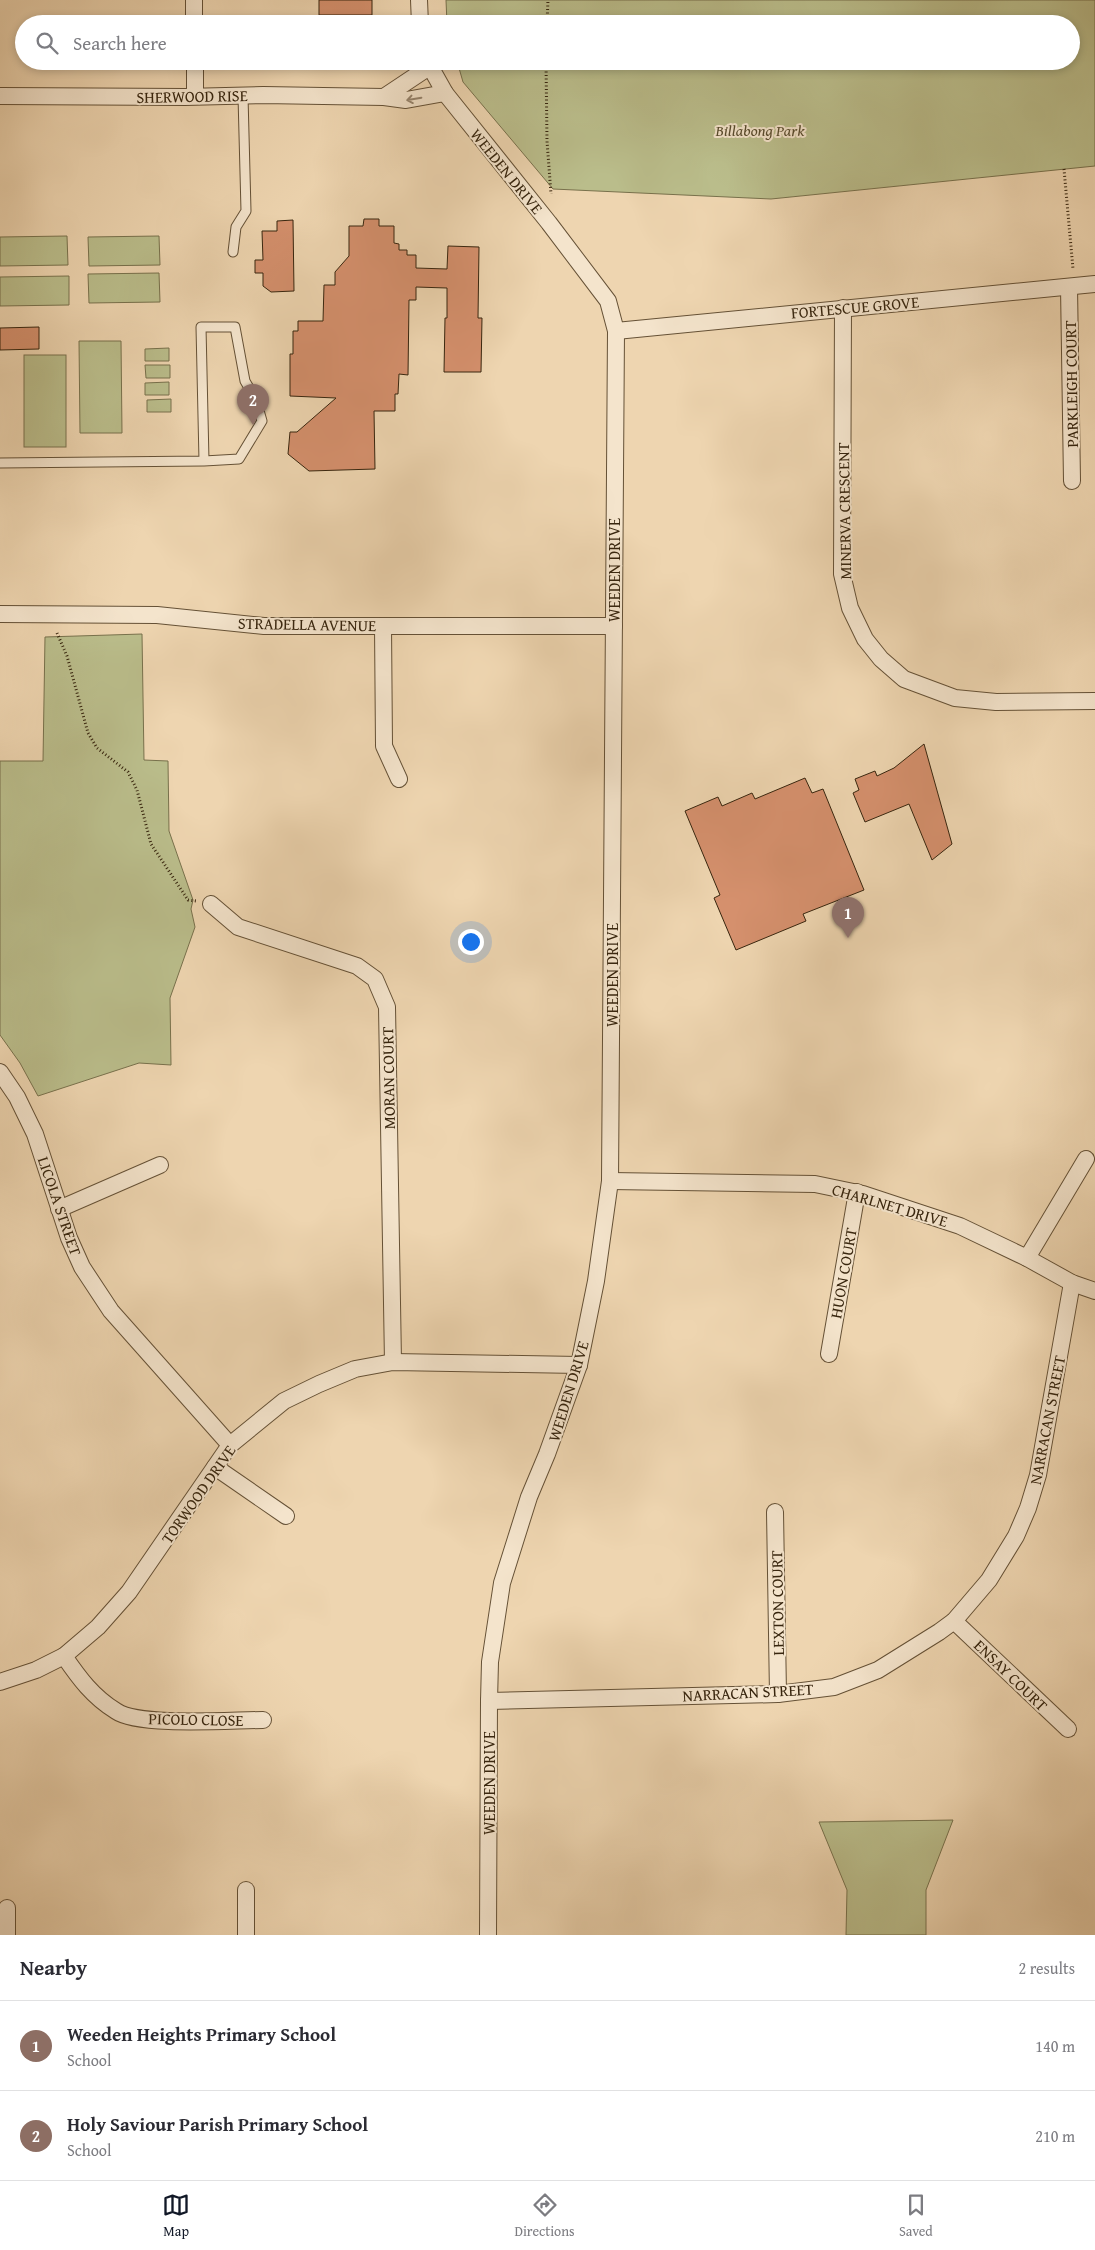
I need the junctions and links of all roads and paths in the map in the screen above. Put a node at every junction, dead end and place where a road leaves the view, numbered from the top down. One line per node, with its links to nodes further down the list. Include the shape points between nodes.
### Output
1 (194, 0): 4 (street)
2 (419, 0): 5 (street)
3 (548, 0): 6 (path)
4 (194, 15)
5 (420, 15)
6 (547, 15)
7 (195, 70): 13 (street)
8 (420, 70): 15 (street)
9 (432, 70): 11 (street, WEEDEN DRIVE)
10 (546, 70): 17 (path)
11 (445, 93): 15 (street, SHERWOOD RISE, one-way to 15, via 406,100); 23 (street, WEEDEN DRIVE, via 608,301)
12 (0, 96): 13 (street, SHERWOOD RISE)
13 (195, 96): 14 (street, SHERWOOD RISE)
14 (243, 96): 15 (street, SHERWOOD RISE); 18 (lane, via 246,212 236,228)
15 (384, 97)
16 (1064, 169): 19 (path)
17 (551, 194)
18 (233, 252)
19 (1073, 269)
20 (1095, 284): 21 (street, FORTESCUE GROVE)
21 (1069, 287): 22 (street, FORTESCUE GROVE); 26 (street, PARKLEIGH COURT)
22 (843, 308): 23 (street, FORTESCUE GROVE); 31 (street, MINERVA CRESCENT, via 842,574 850,608 866,639 881,659 904,679 955,698 996,702)
23 (616, 331): 29 (street, WEEDEN DRIVE)
24 (204, 461): 24 (lane, via 239,459 262,421 256,400 245,381 234,327 201,327); 25 (lane)
25 (0, 463)
26 (1072, 480)
27 (0, 614): 28 (street, STRADELLA AVENUE, via 157,615 264,626)
28 (382, 626): 29 (street, STRADELLA AVENUE); 32 (street, via 384,746)
29 (614, 626): 37 (street, WEEDEN DRIVE)
30 (56, 633): 33 (path, via 67,656 88,733 98,748 128,772 137,790 151,844 188,900)
31 (1095, 701)
32 (399, 779)
33 (211, 904): 44 (street, MORAN COURT, via 238,927 357,966 375,979 387,1006)
34 (0, 1072): 39 (street, LICOLA STREET, via 17,1097 35,1134)
35 (1086, 1159): 40 (street)
36 (160, 1165): 39 (street)
37 (610, 1181): 38 (street, CHARLNET DRIVE, via 815,1184); 45 (street, WEEDEN DRIVE, via 596,1281)
38 (857, 1192): 40 (street, CHARLNET DRIVE, via 960,1226); 43 (street, HUON COURT)
39 (59, 1209): 46 (street, LICOLA STREET, via 82,1268 111,1311)
40 (1027, 1258): 41 (street, CHARLNET DRIVE)
41 (1072, 1283): 42 (street, CHARLNET DRIVE); 50 (street, NARRACAN STREET, via 1038,1476 1028,1508 1016,1536 989,1580)
42 (1095, 1291)
43 (829, 1354)
44 (393, 1362): 45 (street, TORWOOD DRIVE); 46 (street, TORWOOD DRIVE, via 355,1369 284,1401)
45 (579, 1365): 54 (street, WEEDEN DRIVE, via 529,1497 502,1583 490,1662)
46 (230, 1445): 47 (street, TORWOOD DRIVE)
47 (215, 1466): 49 (street); 51 (street, TORWOOD DRIVE, via 129,1592 98,1627)
48 (775, 1512): 53 (street, LEXTON COURT)
49 (286, 1516)
50 (954, 1621): 53 (street, NARRACAN STREET, via 878,1670 834,1686); 56 (street, ENSAY COURT)
51 (64, 1656): 52 (street, TORWOOD DRIVE); 55 (street, PICOLO CLOSE, via 89,1691 117,1713 147,1721)
52 (0, 1682)
53 (778, 1694): 54 (street, NARRACAN STREET)
54 (489, 1701): 61 (street, WEEDEN DRIVE)
55 (263, 1720)
56 (1068, 1729)
57 (246, 1890): 60 (street)
58 (7, 1908): 59 (street)
59 (7, 1935)
60 (246, 1935)
61 (488, 1935)

